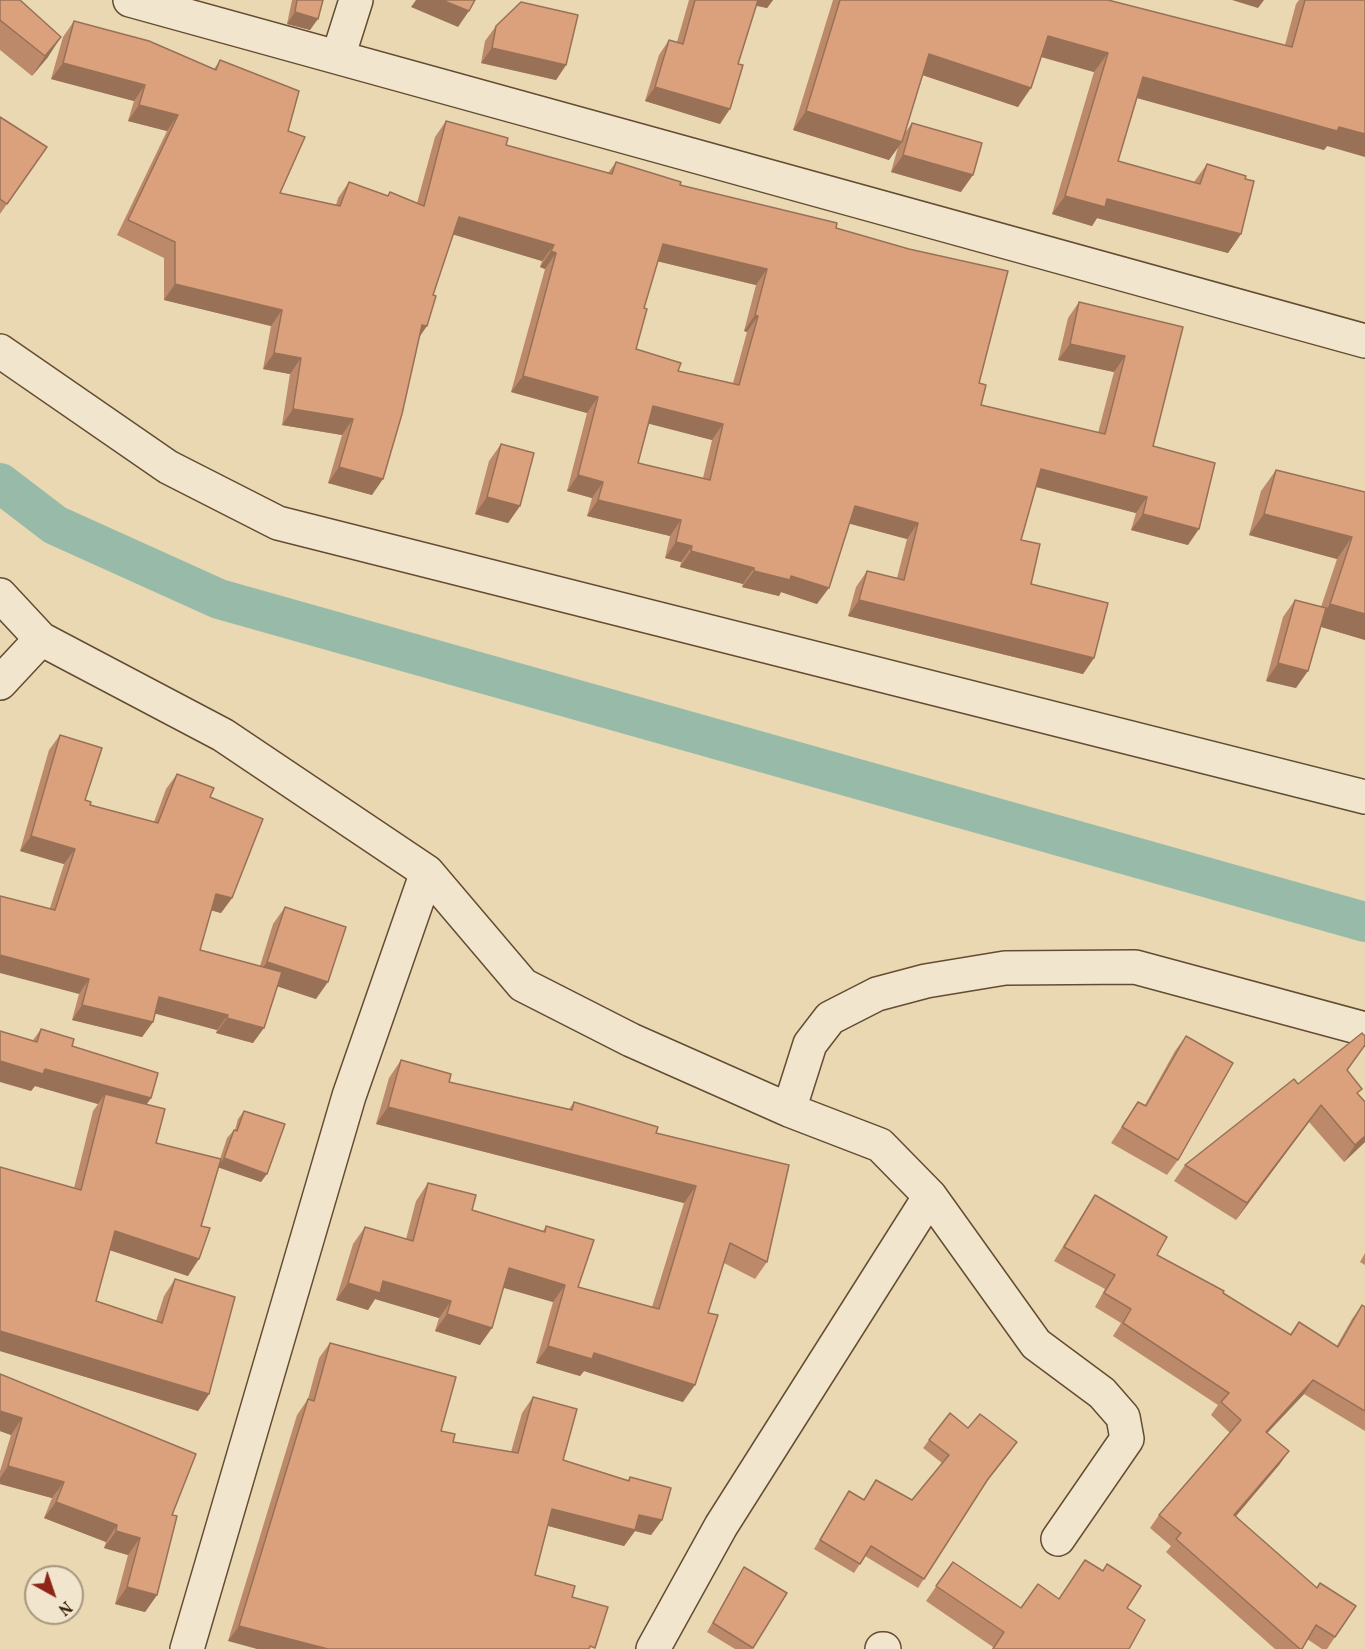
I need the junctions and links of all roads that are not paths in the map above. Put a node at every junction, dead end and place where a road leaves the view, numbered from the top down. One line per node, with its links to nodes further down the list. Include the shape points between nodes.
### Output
1 (130, 0): 3 (street)
2 (356, 0): 3 (street)
3 (338, 57): 4 (street)
4 (1365, 341)
5 (0, 351): 9 (street, via 168,467 278,523)
6 (0, 595): 7 (street)
7 (41, 639): 8 (street); 10 (street, via 223,735)
8 (0, 683)
9 (1365, 797)
10 (427, 873): 12 (street, via 523,985 631,1040); 15 (street, via 349,1096)
11 (1365, 1029): 12 (street, via 1135,967 1005,968 926,981 878,994 830,1017 810,1044)
12 (789, 1110): 13 (street, via 880,1145)
13 (930, 1196): 14 (street, via 1036,1344 1102,1393 1122,1417 1127,1439); 16 (street, via 721,1526)
14 (1058, 1539)
15 (187, 1649)
16 (653, 1649)

